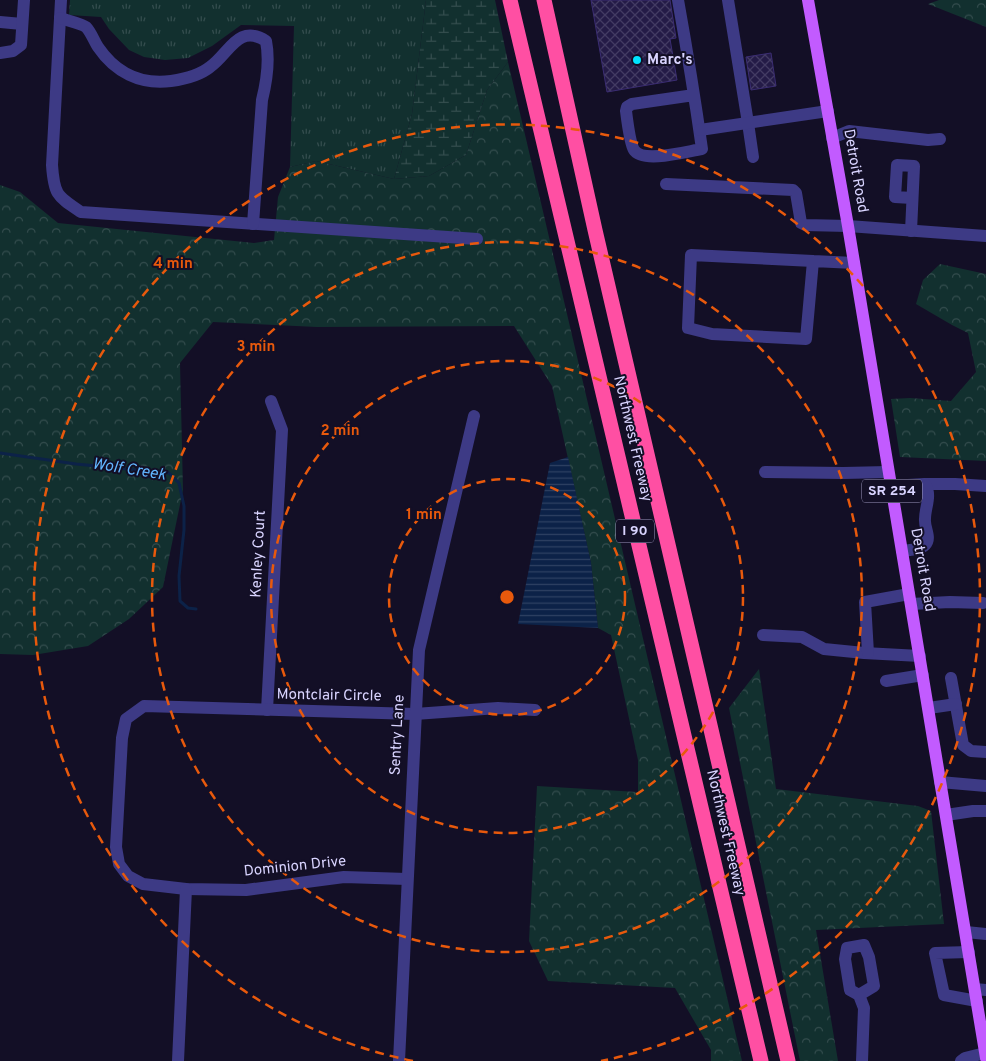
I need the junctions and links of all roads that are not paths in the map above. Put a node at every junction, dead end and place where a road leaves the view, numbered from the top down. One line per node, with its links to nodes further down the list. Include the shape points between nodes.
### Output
1 (24, 0): 10 (street)
2 (62, 0): 8 (street)
3 (510, 0): 65 (highway, Northwest Freeway / I 90)
4 (544, 0): 66 (highway, Northwest Freeway / I 90)
5 (678, 0): 12 (street)
6 (728, 0): 14 (street)
7 (808, 0): 13 (main road, Detroit Road / SR 254)
8 (60, 18): 21 (street, via 52,165 53,184 60,198 81,212); 21 (street, via 85,27 112,64 130,76 147,81 191,77 211,67 236,40 246,35 266,41 267,81 262,100)
9 (0, 22): 10 (street)
10 (22, 24): 11 (street, via 21,45 14,51)
11 (0, 52)
12 (694, 95): 15 (street); 15 (street, via 632,104 626,111 633,149 649,157 702,149)
13 (828, 111): 14 (street); 16 (main road, Detroit Road / SR 254)
14 (748, 123): 15 (street); 18 (street)
15 (700, 130)
16 (832, 138): 17 (street, via 849,132); 22 (main road, Detroit Road / SR 254)
17 (940, 139)
18 (753, 157)
19 (666, 184): 22 (street, via 793,190 802,225)
20 (912, 198): 23 (street)
21 (253, 224): 25 (street)
22 (848, 226): 23 (street); 27 (main road, Detroit Road / SR 254)
23 (910, 231): 24 (street)
24 (986, 236)
25 (478, 240)
26 (813, 261): 26 (street, via 806,339 712,334 688,328 691,255); 27 (street)
27 (854, 263): 31 (main road, Detroit Road / SR 254)
28 (271, 402): 46 (street, Kenley Court, via 282,430)
29 (474, 416): 48 (street, Sentry Lane, via 419,650)
30 (765, 472): 31 (street)
31 (888, 472): 33 (main road, Detroit Road / SR 254)
32 (925, 484): 33 (street); 34 (street); 35 (street, via 928,490 926,544)
33 (891, 486): 35 (main road, Detroit Road / SR 254)
34 (986, 486)
35 (902, 551): 36 (main road, Detroit Road / SR 254)
36 (910, 599): 37 (street); 39 (street, via 865,602); 40 (main road, Detroit Road / SR 254)
37 (983, 602)
38 (763, 635): 39 (street, via 802,637 824,649)
39 (868, 653): 40 (street)
40 (920, 656): 41 (main road, Detroit Road / SR 254)
41 (923, 675): 43 (street); 45 (main road, Detroit Road / SR 254)
42 (951, 678): 44 (street)
43 (886, 681)
44 (956, 704): 45 (street); 50 (street, via 963,745 971,751)
45 (929, 708): 51 (main road, Detroit Road / SR 254)
46 (267, 710): 48 (street, Montclair Circle); 49 (street, Montclair Circle, via 144,706)
47 (535, 710): 48 (street, Montclair Circle, via 498,708)
48 (415, 714): 55 (street, Sentry Lane)
49 (126, 719): 56 (street, Dominion Drive, via 122,738 116,847 119,864 128,876 143,884)
50 (986, 752)
51 (940, 782): 52 (street); 54 (main road, Detroit Road / SR 254)
52 (986, 786)
53 (986, 811): 54 (street)
54 (946, 815): 57 (main road, Detroit Road / SR 254)
55 (408, 879): 56 (street, Dominion Drive, via 344,877 246,890); 64 (street, Sentry Lane)
56 (186, 889): 63 (street)
57 (966, 932): 58 (street); 59 (main road, Detroit Road / SR 254)
58 (986, 934)
59 (969, 952): 60 (main road, Detroit Road / SR 254); 60 (street, via 935,953 944,995)
60 (979, 993): 62 (main road, Detroit Road / SR 254)
61 (859, 995): 67 (street, via 864,1008)
62 (986, 1056): 68 (street)
63 (178, 1061)
64 (398, 1061)
65 (761, 1061)
66 (788, 1061)
67 (862, 1061)
68 (960, 1061)

